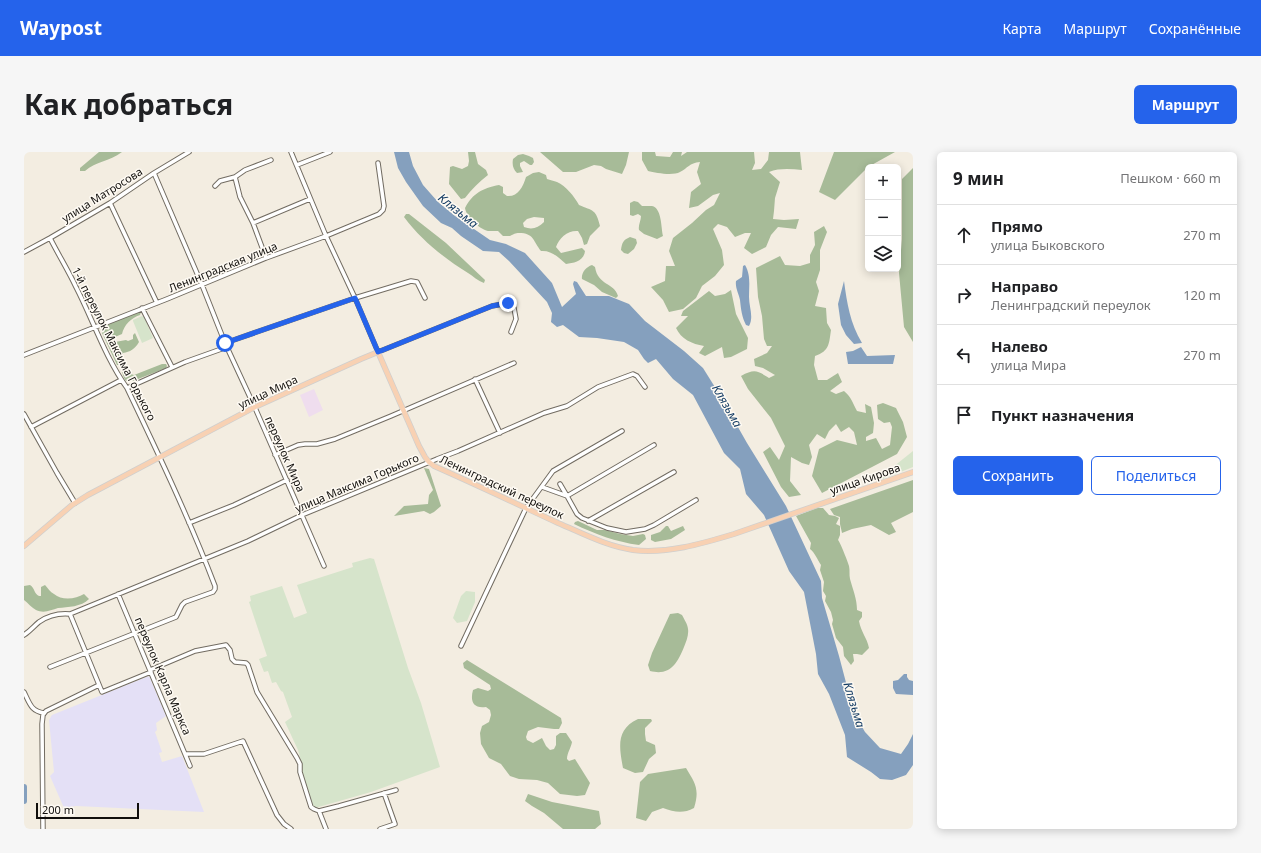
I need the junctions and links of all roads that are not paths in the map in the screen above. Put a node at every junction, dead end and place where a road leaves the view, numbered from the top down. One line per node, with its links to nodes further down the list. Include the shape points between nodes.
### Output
1 (189, 152): 7 (street, улица Матросова)
2 (291, 152): 6 (street, Ленинградский переулок)
3 (330, 152): 6 (street)
4 (271, 160): 8 (street, via 245,170)
5 (378, 163): 13 (street, Ленинградская улица, via 383,210)
6 (297, 165): 10 (street, Ленинградский переулок)
7 (154, 173): 11 (street, улица Матросова); 17 (street, переулок Мира)
8 (235, 177): 9 (street, via 220,181); 12 (street, via 240,197)
9 (215, 186)
10 (310, 198): 12 (street); 13 (street, Ленинградский переулок)
11 (110, 203): 14 (street, улица Матросова); 20 (street)
12 (253, 223): 16 (street)
13 (326, 236): 16 (street, Ленинградская улица); 18 (street, Ленинградский переулок)
14 (50, 238): 15 (street, улица Матросова); 22 (street, 1-й переулок Максима Горького)
15 (24, 252)
16 (266, 258): 17 (street, Ленинградская улица)
17 (202, 285): 20 (street, Ленинградская улица); 24 (street, переулок Мира)
18 (355, 298): 19 (street, via 411,281 416,282); 24 (street); 25 (street, Ленинградский переулок)
19 (425, 298)
20 (157, 303): 21 (street, Ленинградская улица)
21 (142, 308): 22 (street, Ленинградская улица); 28 (street)
22 (95, 328): 26 (street, Ленинградская улица); 30 (street, 1-й переулок Максима Горького)
23 (511, 332): 25 (street, улица Мира, via 516,319 514,308 508,303 492,306)
24 (226, 345): 28 (street); 33 (street, переулок Мира)
25 (378, 352): 33 (main road, улица Мира); 34 (main road, Ленинградский переулок)
26 (24, 355)
27 (514, 363): 29 (street)
28 (172, 367): 32 (street)
29 (475, 379): 34 (street); 38 (street)
30 (121, 380): 32 (street, 1-й переулок Максима Горького); 36 (street)
31 (645, 387): 38 (street, улица Максима Горького, via 633,374 598,387 567,406 544,413)
32 (127, 388): 41 (street, 1-й переулок Максима Горького)
33 (255, 407): 40 (street, переулок Мира); 41 (main road, улица Мира)
34 (403, 410): 40 (street, via 322,444 298,445); 42 (main road, Ленинградский переулок)
35 (24, 414): 36 (street)
36 (31, 427): 50 (street)
37 (622, 430): 47 (street, via 553,471)
38 (500, 433): 42 (street, улица Максима Горького)
39 (654, 446): 48 (street)
40 (275, 455): 45 (street, переулок Мира)
41 (160, 458): 50 (main road, улица Мира); 54 (street, 1-й переулок Максима Горького)
42 (429, 462): 51 (main road, Ленинградский переулок); 52 (street, улица Максима Горького)
43 (674, 472): 53 (street)
44 (913, 472): 55 (main road, улица Кирова)
45 (287, 480): 52 (street, переулок Мира); 54 (street)
46 (560, 484): 48 (street)
47 (542, 487): 48 (street); 51 (street)
48 (566, 496): 53 (street, via 577,514)
49 (696, 500): 53 (street, via 645,529 617,531)
50 (75, 503): 56 (main road, улица Мира)
51 (526, 508): 55 (main road, Ленинградский переулок, via 601,542 633,550 674,549); 63 (street)
52 (302, 515): 57 (street, улица Максима Горького, via 248,541); 58 (street, переулок Мира)
53 (588, 521)
54 (189, 524): 57 (street, 1-й переулок Максима Горького)
55 (734, 534)
56 (24, 546)
57 (204, 558): 59 (street, улица Максима Горького); 61 (street, 1-й переулок Максима Горького, via 215,590 185,602 176,617)
58 (324, 566)
59 (118, 594): 60 (street, улица Максима Горького); 61 (street, переулок Карла Маркса)
60 (70, 614): 62 (street, улица Максима Горького, via 49,616); 64 (street)
61 (135, 633): 64 (street); 66 (street, переулок Карла Маркса)
62 (24, 634)
63 (461, 646)
64 (86, 652): 65 (street); 67 (street)
65 (50, 667)
66 (150, 671): 67 (street, via 102,692); 70 (street, переулок Карла Маркса); 74 (street, via 195,651 226,644 235,662 248,665 257,692 300,764 311,807)
67 (99, 685): 69 (street)
68 (24, 692): 69 (street, via 32,708)
69 (44, 713): 75 (street)
70 (186, 754): 71 (street, переулок Карла Маркса); 76 (street, via 204,754 243,741 277,815)
71 (190, 766)
72 (396, 790): 73 (street)
73 (384, 793): 74 (street); 78 (street, via 396,824)
74 (319, 811): 77 (street)
75 (43, 829)
76 (292, 829)
77 (326, 829)
78 (380, 829)

